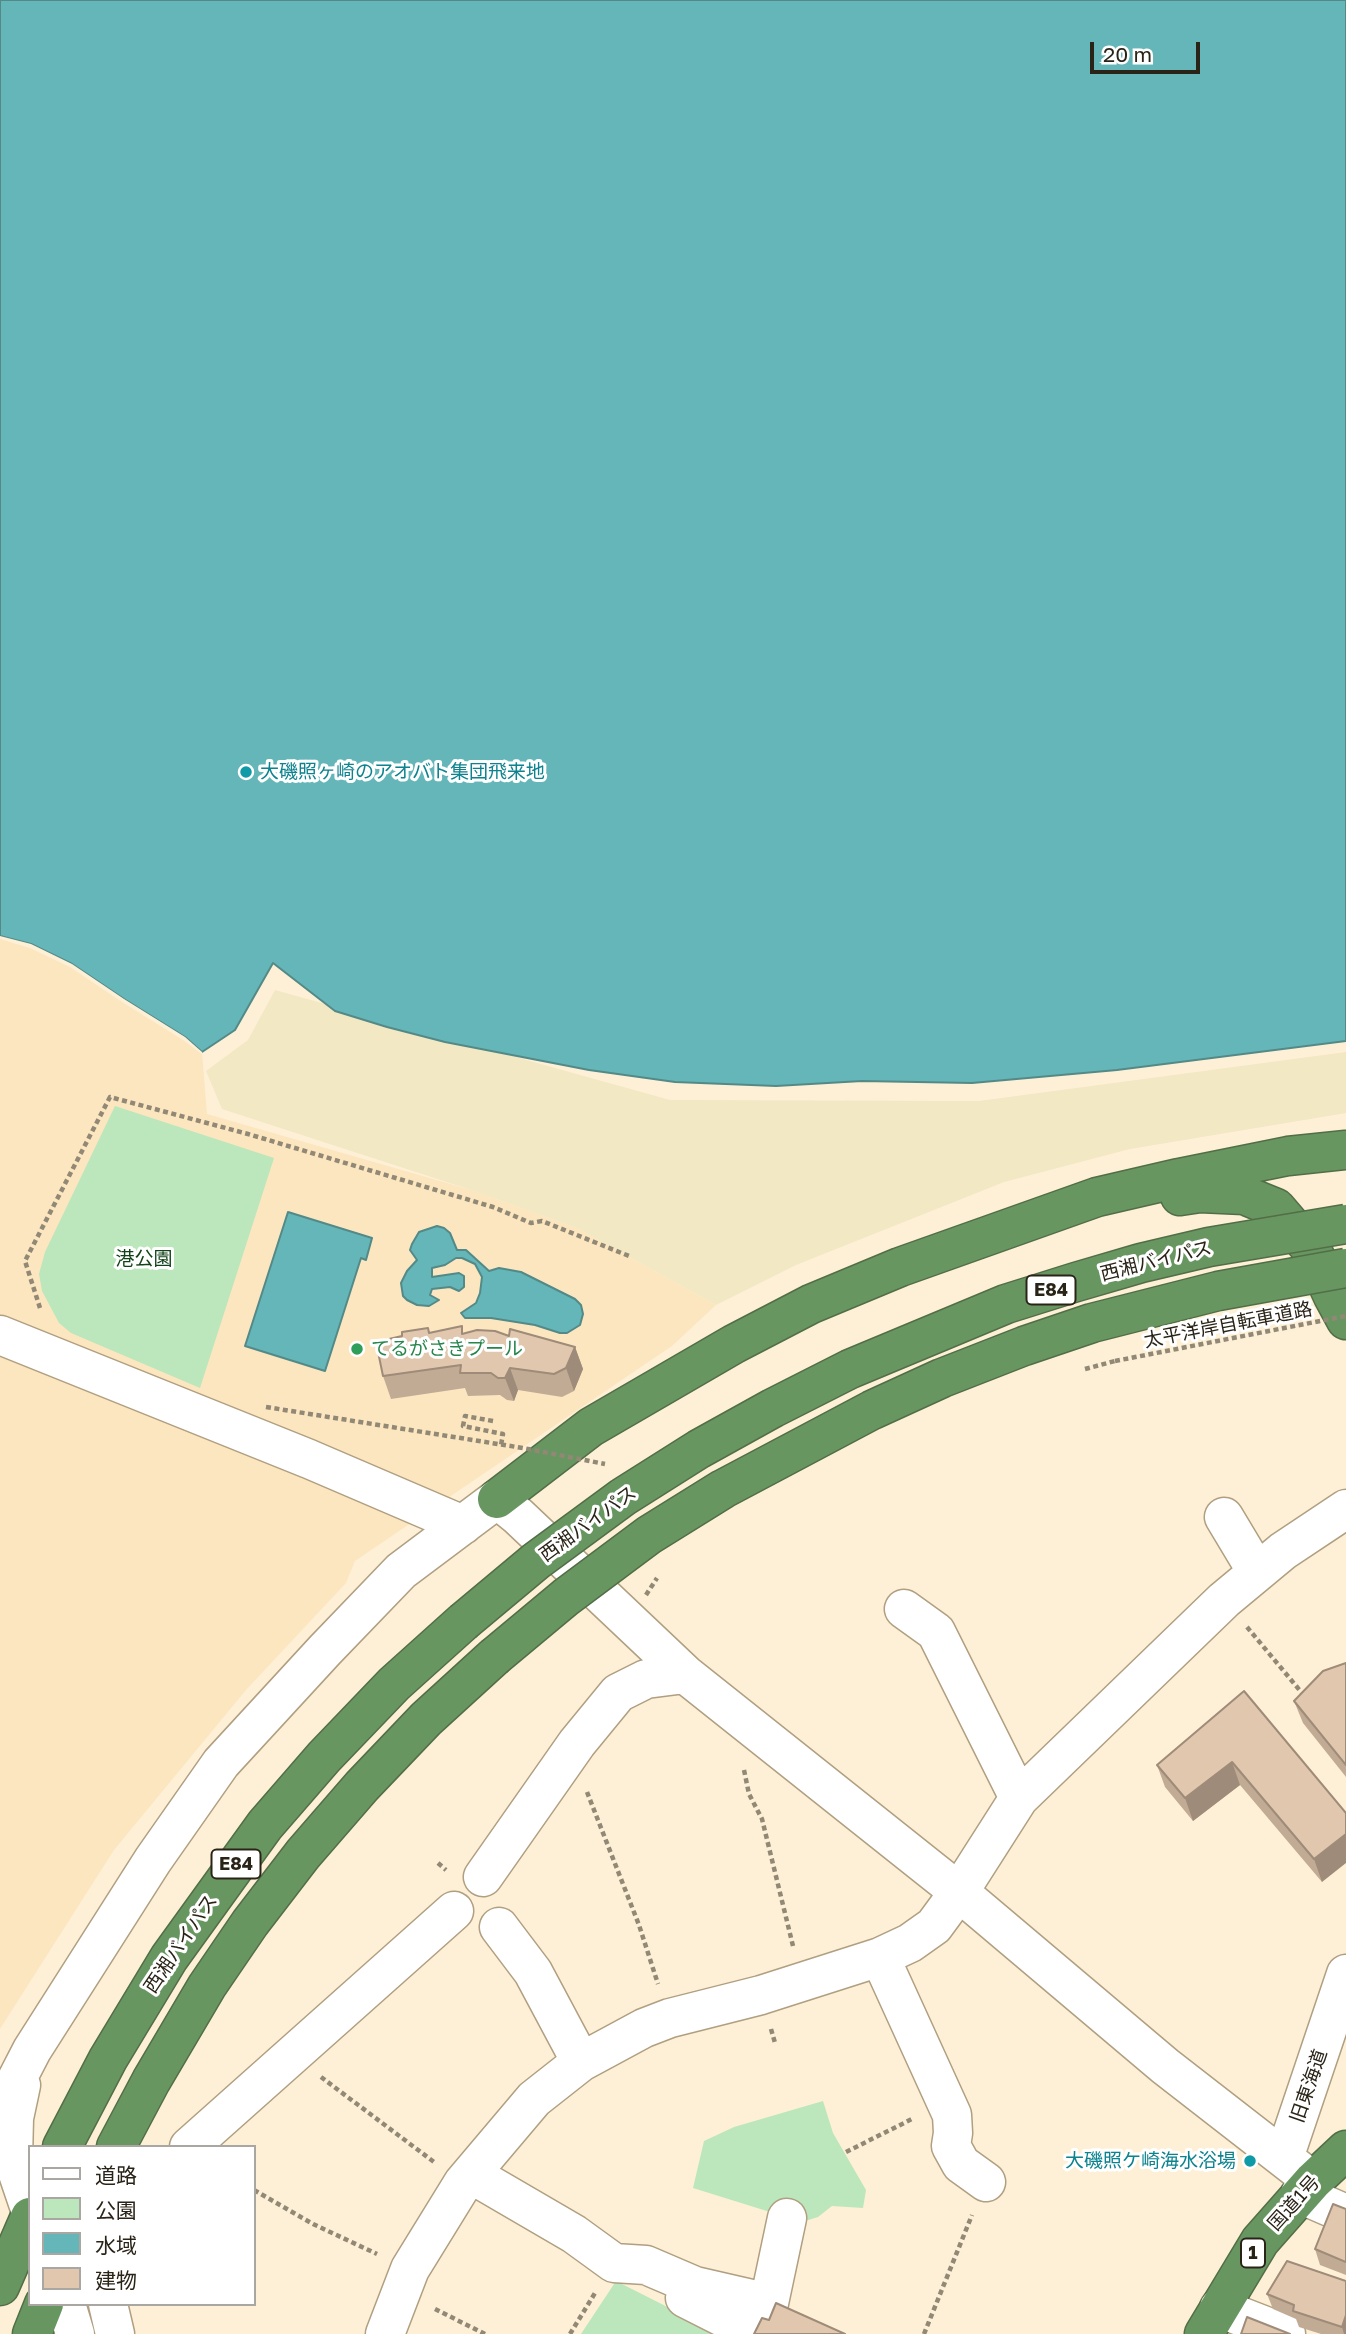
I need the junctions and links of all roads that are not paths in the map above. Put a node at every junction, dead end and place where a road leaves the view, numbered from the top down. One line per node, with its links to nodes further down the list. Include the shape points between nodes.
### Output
1 (1346, 1150): 3 (highway, via 1288,1156 1097,1197)
2 (1346, 1224): 24 (highway, 西湘バイパス / E84, bridge, via 1141,1263 1006,1304 850,1369 699,1449 623,1497 536,1561 403,1675 282,1805 169,1958)
3 (1012, 1228): 5 (highway, via 1200,1193 1244,1195 1276,1208 1312,1250); 7 (highway, via 811,1304 591,1427)
4 (1346, 1268): 25 (highway, E84, bridge, via 1154,1306 1024,1346 861,1415 723,1489 649,1535 494,1657 426,1719 353,1796 207,1986)
5 (1346, 1318)
6 (0, 1335): 10 (street)
7 (497, 1499): 10 (street); 13 (street)
8 (1346, 1509): 11 (street)
9 (1224, 1517): 11 (street)
10 (463, 1525): 21 (street, via 401,1571 221,1763 152,1860)
11 (1257, 1572): 14 (street)
12 (904, 1609): 14 (street, via 936,1632)
13 (685, 1674): 15 (street, via 646,1679 618,1693 571,1751); 16 (street)
14 (1019, 1798): 16 (street)
15 (483, 1877)
16 (959, 1892): 19 (street, via 934,1926); 28 (street)
17 (454, 1911): 26 (street)
18 (499, 1927): 22 (street, via 533,1972)
19 (880, 1957): 22 (street, via 670,2018); 30 (street, via 952,2115 951,2146 961,2164)
20 (1346, 1974): 28 (street, 旧東海道)
21 (32, 2050): 23 (street); 31 (street, via 14,2118)
22 (581, 2062): 29 (street, via 534,2099)
23 (0, 2112)
24 (63, 2145)
25 (117, 2145)
26 (191, 2145)
27 (1346, 2150): 28 (highway, 国道1号 / 1)
28 (1299, 2178): 32 (street); 40 (highway, 国道1号 / 1)
29 (467, 2179): 35 (street, via 573,2234); 44 (street, via 406,2281)
30 (986, 2182)
31 (16, 2186)
32 (1346, 2214)
33 (788, 2218): 35 (street, via 768,2303 695,2286 646,2265)
34 (28, 2222): 36 (highway)
35 (614, 2263): 45 (street)
36 (0, 2286)
37 (43, 2306): 41 (highway)
38 (67, 2306): 42 (street)
39 (108, 2306): 43 (street)
40 (1211, 2321): 46 (street)
41 (32, 2334)
42 (75, 2334)
43 (115, 2334)
44 (385, 2334)
45 (756, 2334)
46 (1286, 2334)

